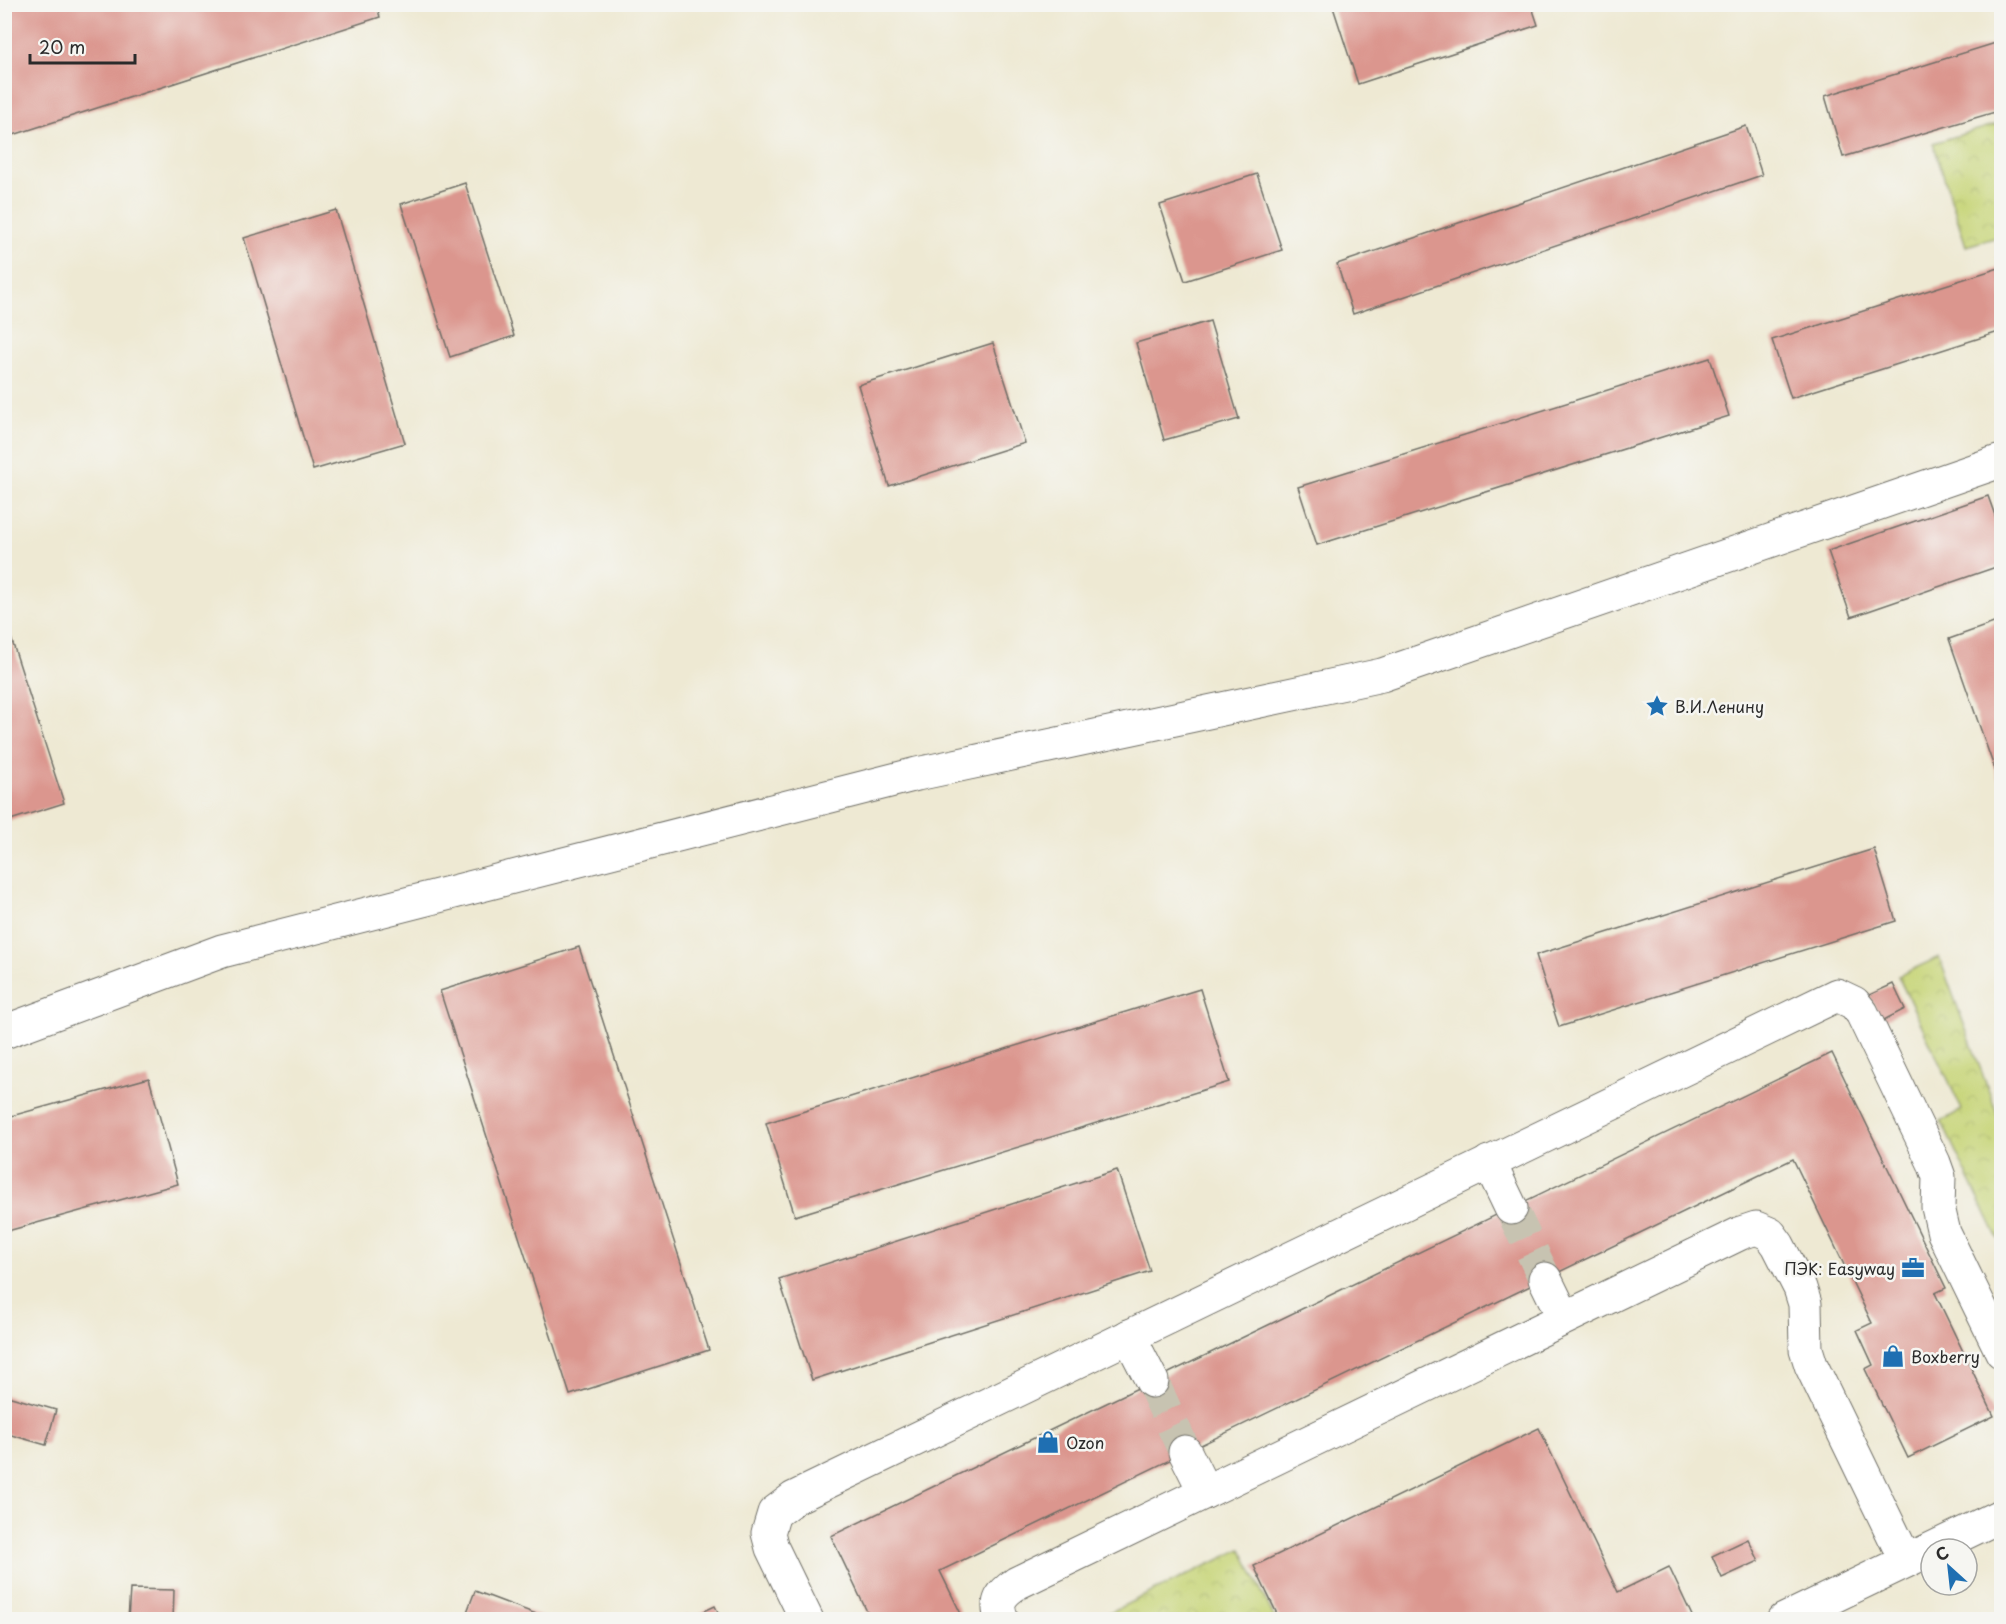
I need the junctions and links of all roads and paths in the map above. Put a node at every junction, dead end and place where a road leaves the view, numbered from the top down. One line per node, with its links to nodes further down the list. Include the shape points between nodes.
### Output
1 (1998, 462): 2 (lane, via 1382,675 917,774 233,948)
2 (4, 1032)
3 (1489, 1162): 4 (lane); 7 (lane); 8 (lane, via 1838,995 1854,1003 1862,1013 1934,1163 1944,1233)
4 (1511, 1208)
5 (1545, 1279): 6 (lane)
6 (1564, 1318): 11 (lane); 13 (lane, via 1741,1233 1756,1228 1770,1234 1800,1288 1811,1365)
7 (1129, 1336): 9 (lane); 14 (lane, via 794,1498 774,1513 768,1533 772,1548)
8 (2001, 1352)
9 (1152, 1381)
10 (1185, 1452): 11 (lane)
11 (1205, 1492): 15 (lane, via 1017,1583 1004,1592 998,1605)
12 (2001, 1515): 13 (lane)
13 (1906, 1561): 16 (lane)
14 (807, 1620)
15 (1002, 1620)
16 (1784, 1620)

